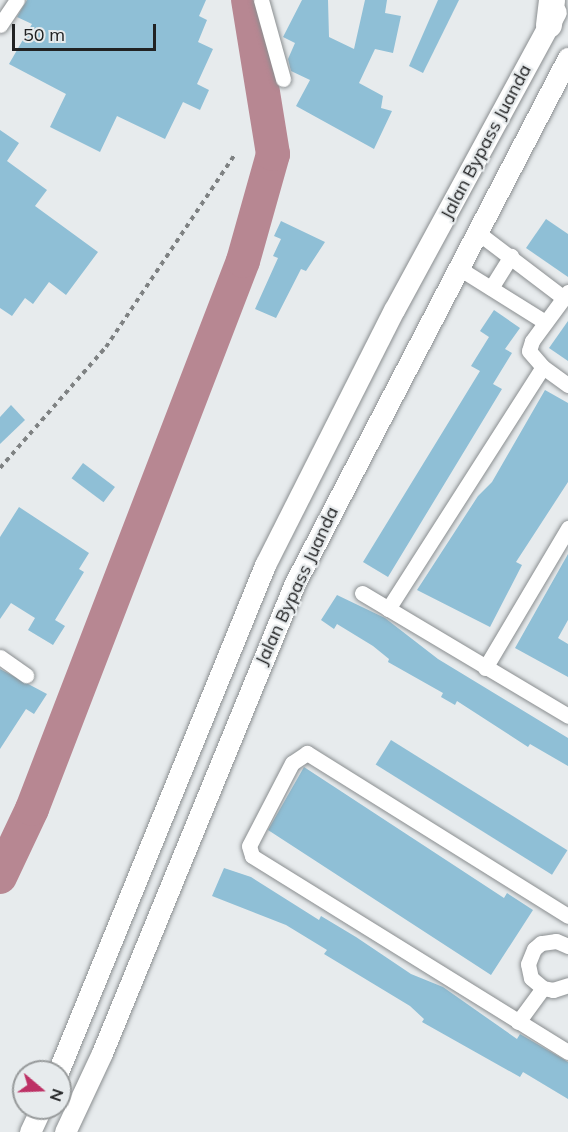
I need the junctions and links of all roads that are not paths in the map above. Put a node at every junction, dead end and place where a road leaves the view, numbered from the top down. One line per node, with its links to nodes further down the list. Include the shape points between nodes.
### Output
1 (17, 0): 5 (street)
2 (261, 0): 7 (street)
3 (562, 0): 4 (main road, Jalan Bypass Juanda)
4 (550, 12): 29 (main road, Jalan Bypass Juanda, via 265,565)
5 (0, 25)
6 (568, 58): 8 (main road, Jalan Bypass Juanda)
7 (284, 80)
8 (477, 232): 9 (street); 10 (main road, Jalan Bypass Juanda)
9 (511, 256): 11 (street); 12 (street)
10 (458, 267): 11 (street); 30 (main road, Jalan Bypass Juanda, via 295,583 102,1053)
11 (491, 288): 13 (street)
12 (566, 295): 13 (street)
13 (545, 322): 14 (street, via 529,351)
14 (543, 367): 15 (street); 18 (street)
15 (568, 385)
16 (568, 528): 20 (street)
17 (362, 592): 18 (street)
18 (388, 609): 20 (street)
19 (0, 657): 21 (street)
20 (485, 668): 22 (street)
21 (26, 675)
22 (568, 716)
23 (568, 916): 27 (street, via 307,753 292,764 250,840 252,856)
24 (567, 943): 26 (street, via 546,942 531,954 529,974)
25 (568, 985): 26 (street, via 553,990)
26 (543, 988): 27 (street)
27 (518, 1022): 28 (street)
28 (568, 1052)
29 (63, 1060)
30 (65, 1132)

